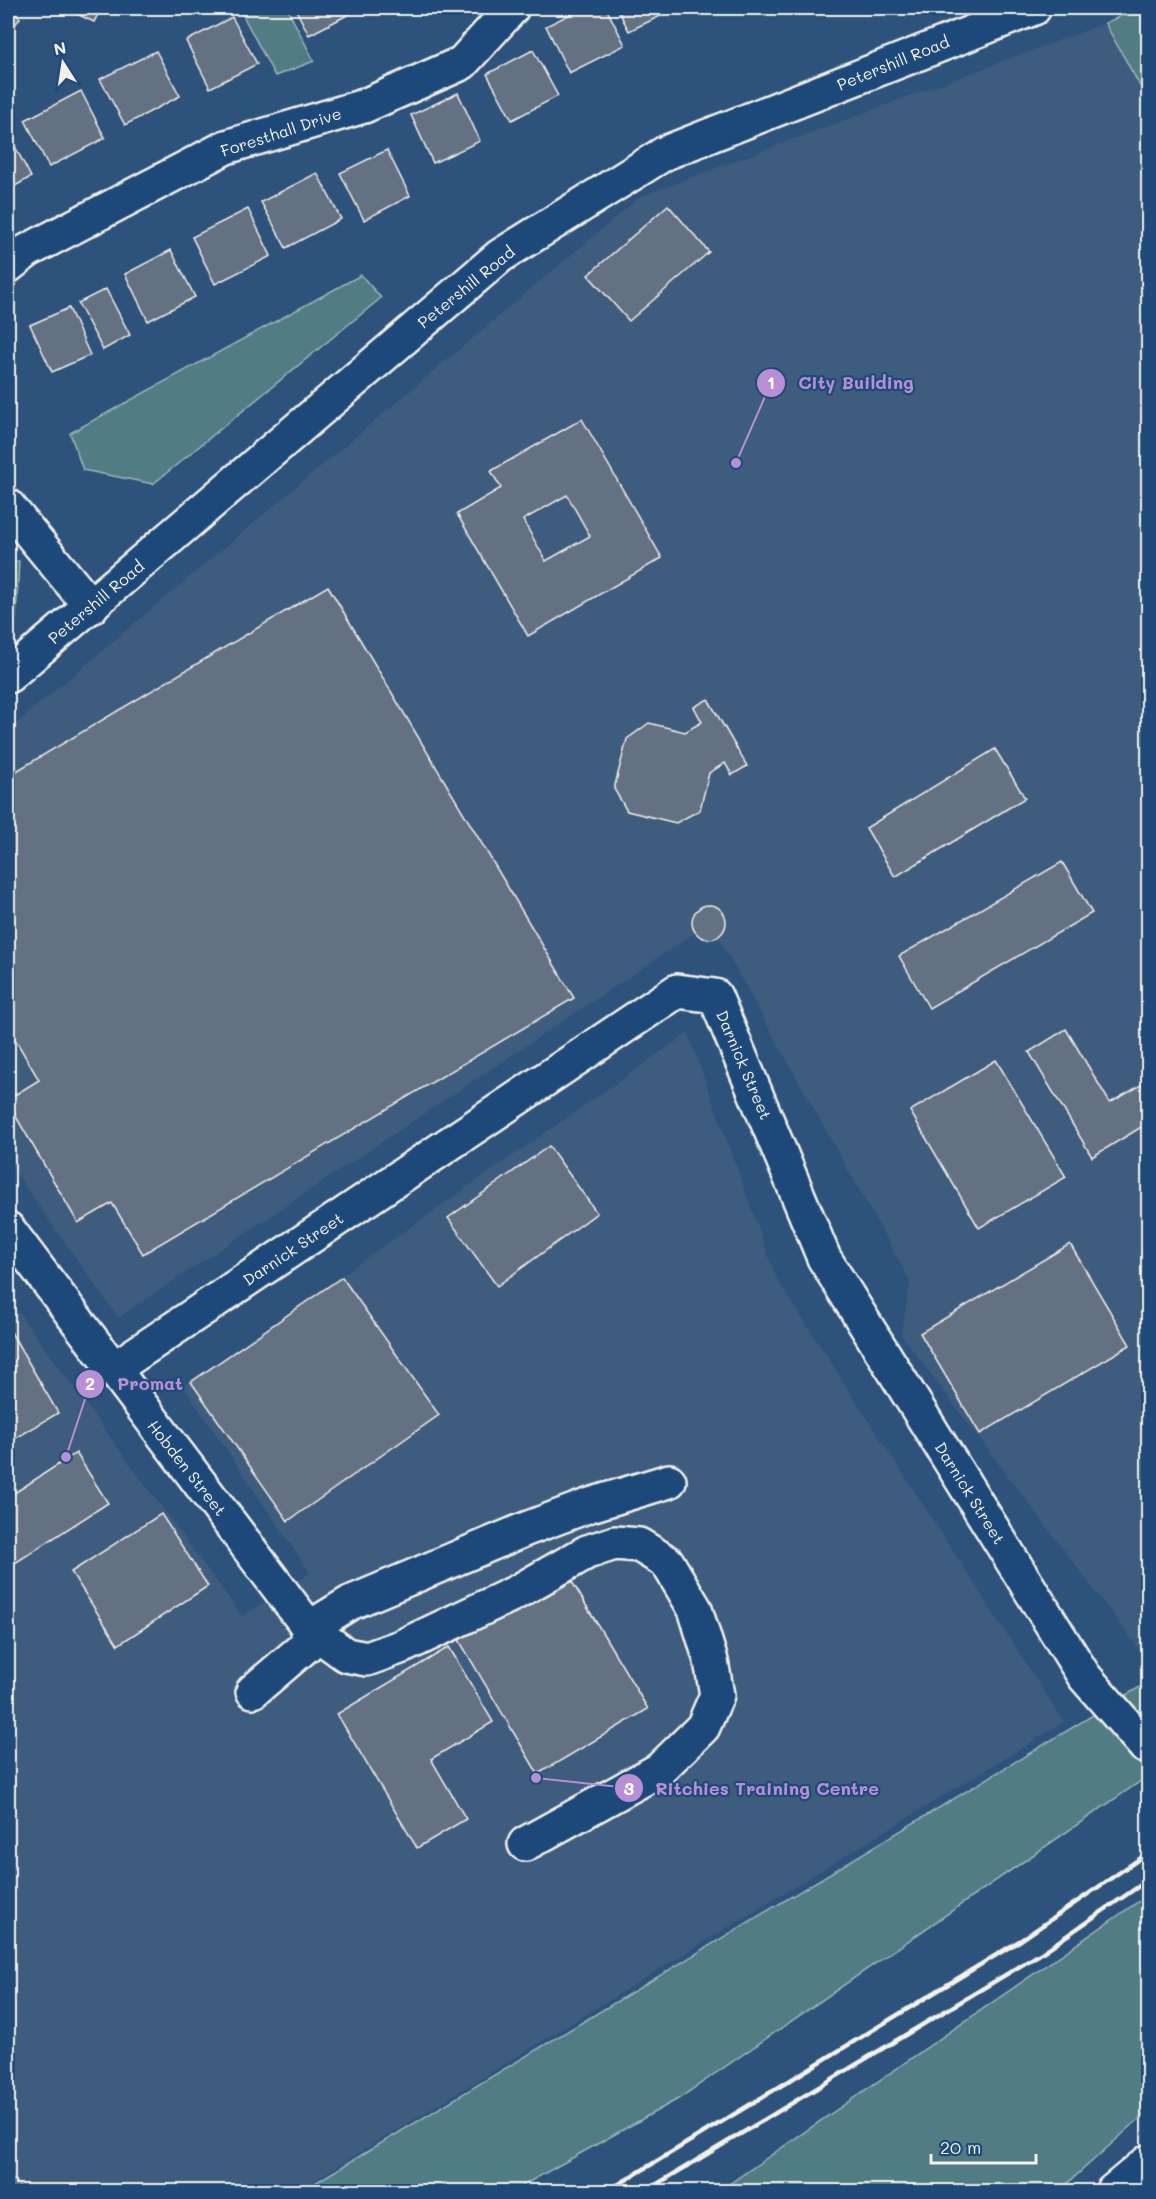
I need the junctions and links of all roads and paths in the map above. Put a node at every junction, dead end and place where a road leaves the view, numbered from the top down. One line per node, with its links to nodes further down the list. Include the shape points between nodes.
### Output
1 (512, 8): 3 (street, Foresthall Drive, via 462,63 364,106 226,147 27,251)
2 (1034, 8): 5 (street, Petershill Road, via 665,153 500,256)
3 (8, 266)
4 (8, 506): 5 (street)
5 (91, 607): 6 (street, Petershill Road)
6 (8, 676)
7 (8, 1229): 8 (street, Hobden Street)
8 (112, 1370): 10 (street, Hobden Street); 12 (street, Darnick Street, via 677,991 715,996 824,1258 1083,1676)
9 (669, 1481): 10 (street, via 590,1504 526,1529 350,1602)
10 (309, 1628): 11 (street, via 307,1645); 13 (street, Hobden Street, via 346,1655 368,1659 515,1593 586,1552 615,1543 639,1545 667,1562 695,1609 711,1661 717,1695 703,1727 659,1770)
11 (254, 1690)
12 (1144, 1746)
13 (525, 1844)
14 (1149, 2162): 15 (street)
15 (1112, 2192)

